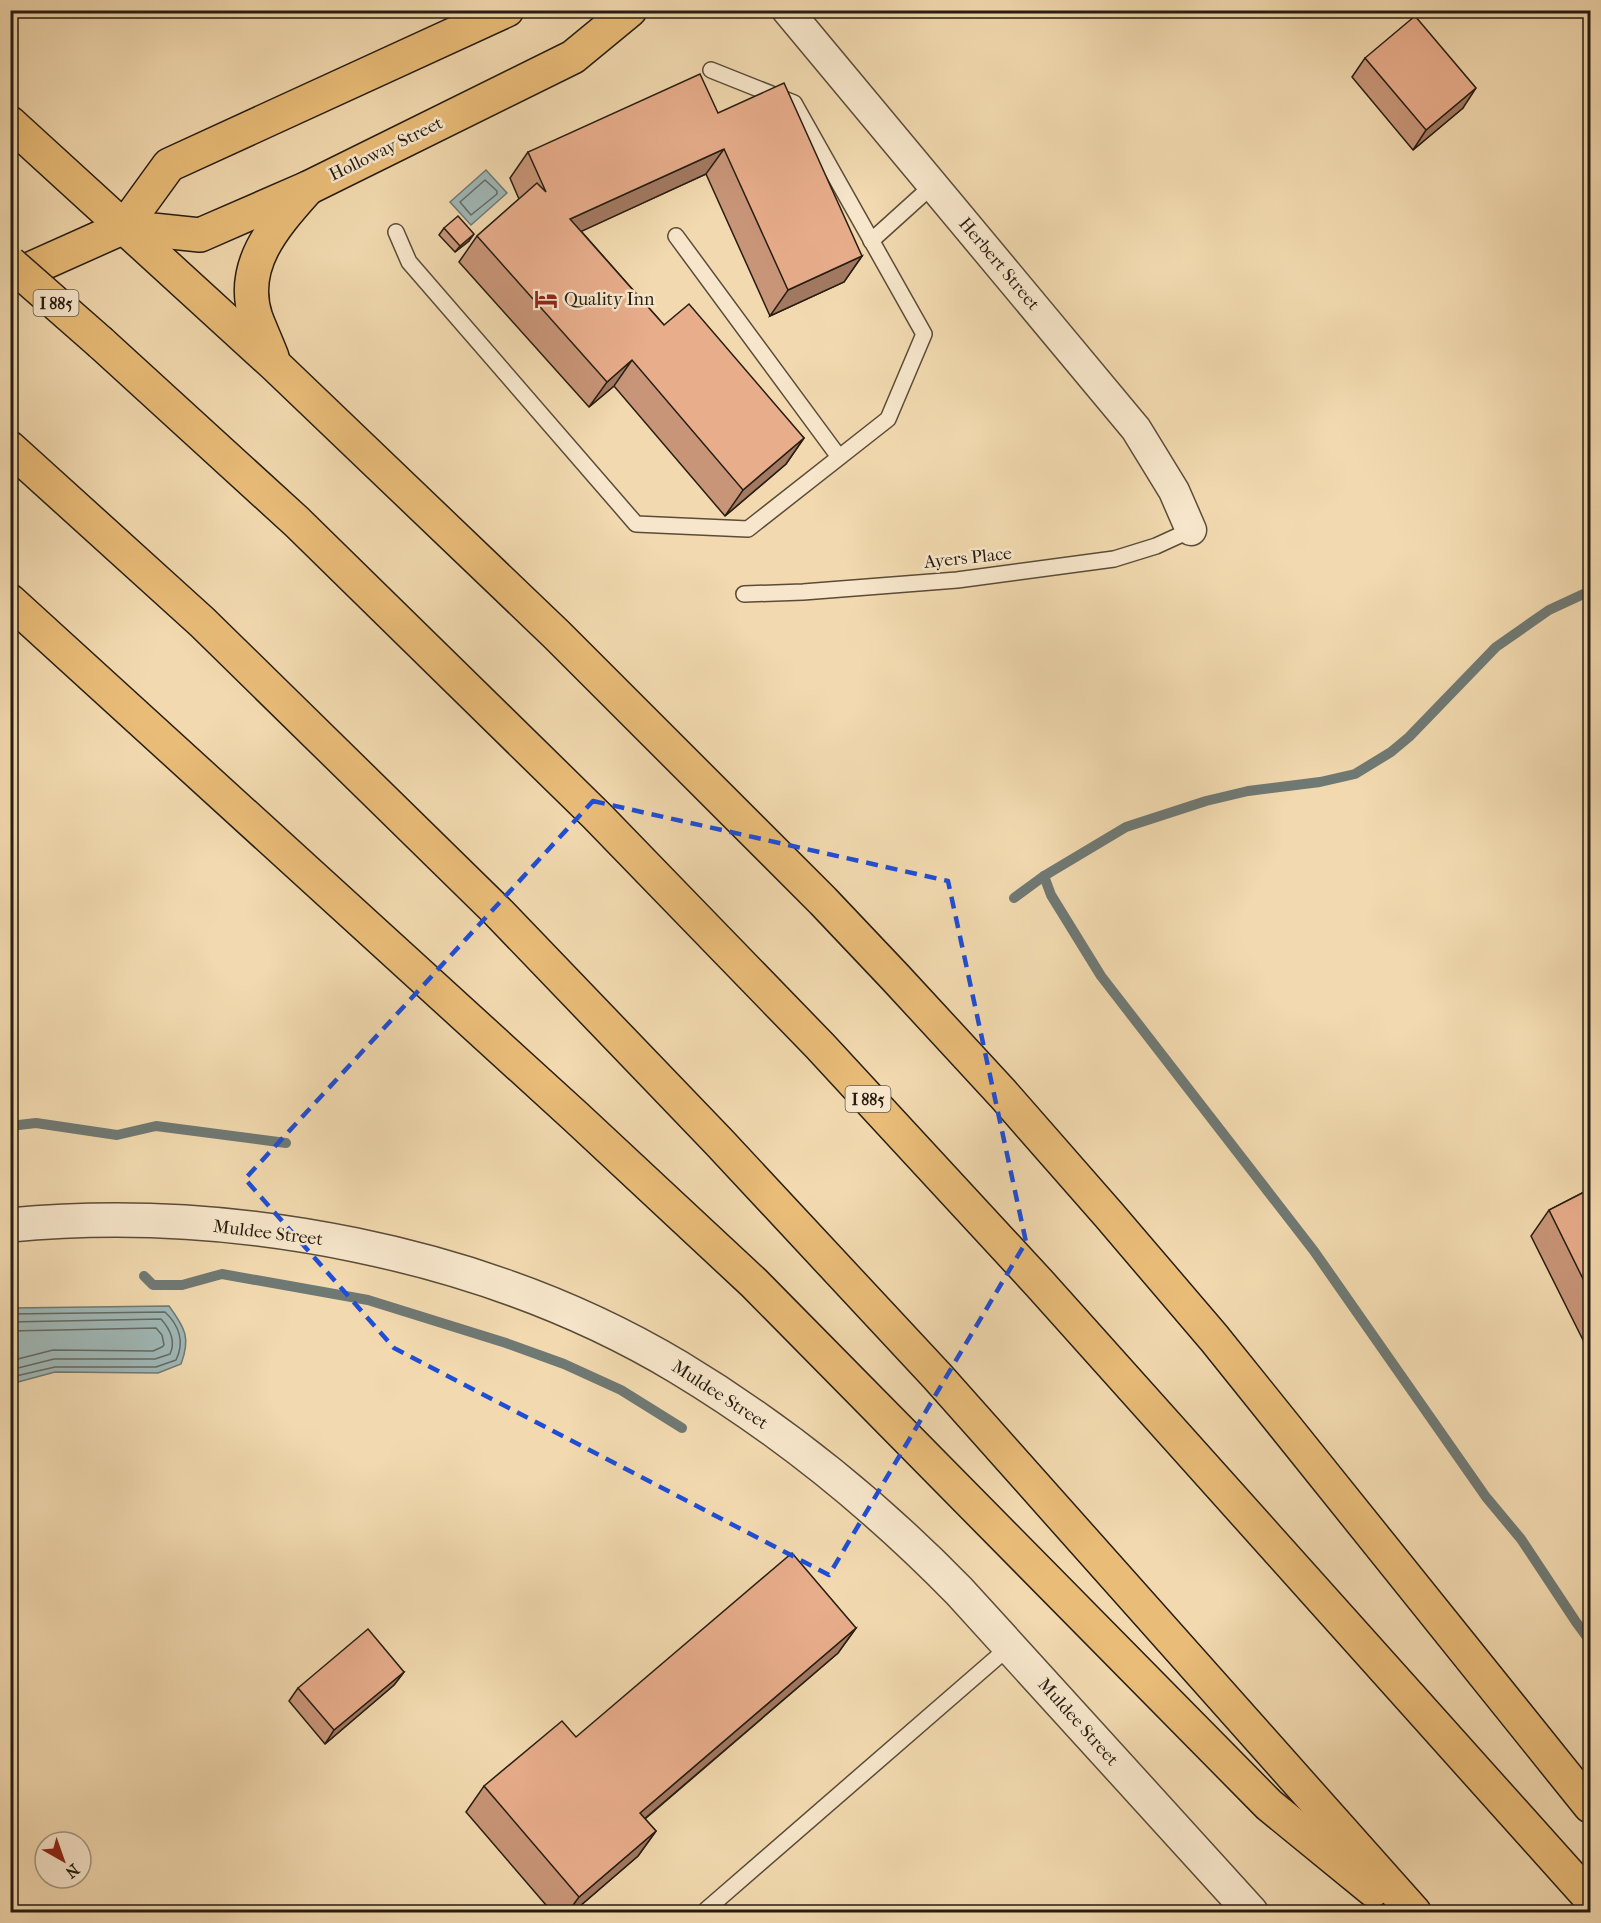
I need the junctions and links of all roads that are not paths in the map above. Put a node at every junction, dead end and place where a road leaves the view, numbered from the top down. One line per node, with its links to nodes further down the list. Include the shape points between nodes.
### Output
1 (507, 10): 8 (main road, via 169,165)
2 (630, 10): 7 (main road, Holloway Street, via 573,57)
3 (787, 10): 6 (street, Herbert Street)
4 (711, 70): 11 (lane, via 794,103)
5 (10, 123): 8 (main road)
6 (933, 185): 11 (lane); 17 (street, Herbert Street, via 1136,429 1174,491)
7 (308, 188): 8 (main road, Holloway Street, via 200,235); 14 (main road, via 273,229 255,265 256,316)
8 (124, 227): 13 (main road); 14 (main road)
9 (396, 232): 16 (lane, via 409,262 636,525 748,530)
10 (676, 236): 16 (lane)
11 (871, 241): 16 (lane, via 924,334 888,419)
12 (10, 263): 23 (main road, I 885, bridge, via 331,554 597,816 820,1046 1055,1300)
13 (10, 278)
14 (277, 367): 22 (main road, via 557,635 815,893 987,1077 1214,1338)
15 (10, 448): 27 (main road, via 210,630 499,914 719,1142 937,1376)
16 (839, 458)
17 (1191, 530): 18 (lane, Ayers Place, via 1114,559 957,580)
18 (744, 594)
19 (10, 602): 26 (main road, via 754,1283 1269,1805)
20 (10, 1225): 21 (street, Muldee Street, via 157,1222 297,1234 429,1263 564,1310 677,1366 779,1434 918,1549)
21 (1009, 1647): 24 (lane); 25 (street, Muldee Street)
22 (1590, 1806)
23 (1590, 1898)
24 (706, 1910)
25 (1251, 1912)
26 (1402, 1912)
27 (1414, 1912)

